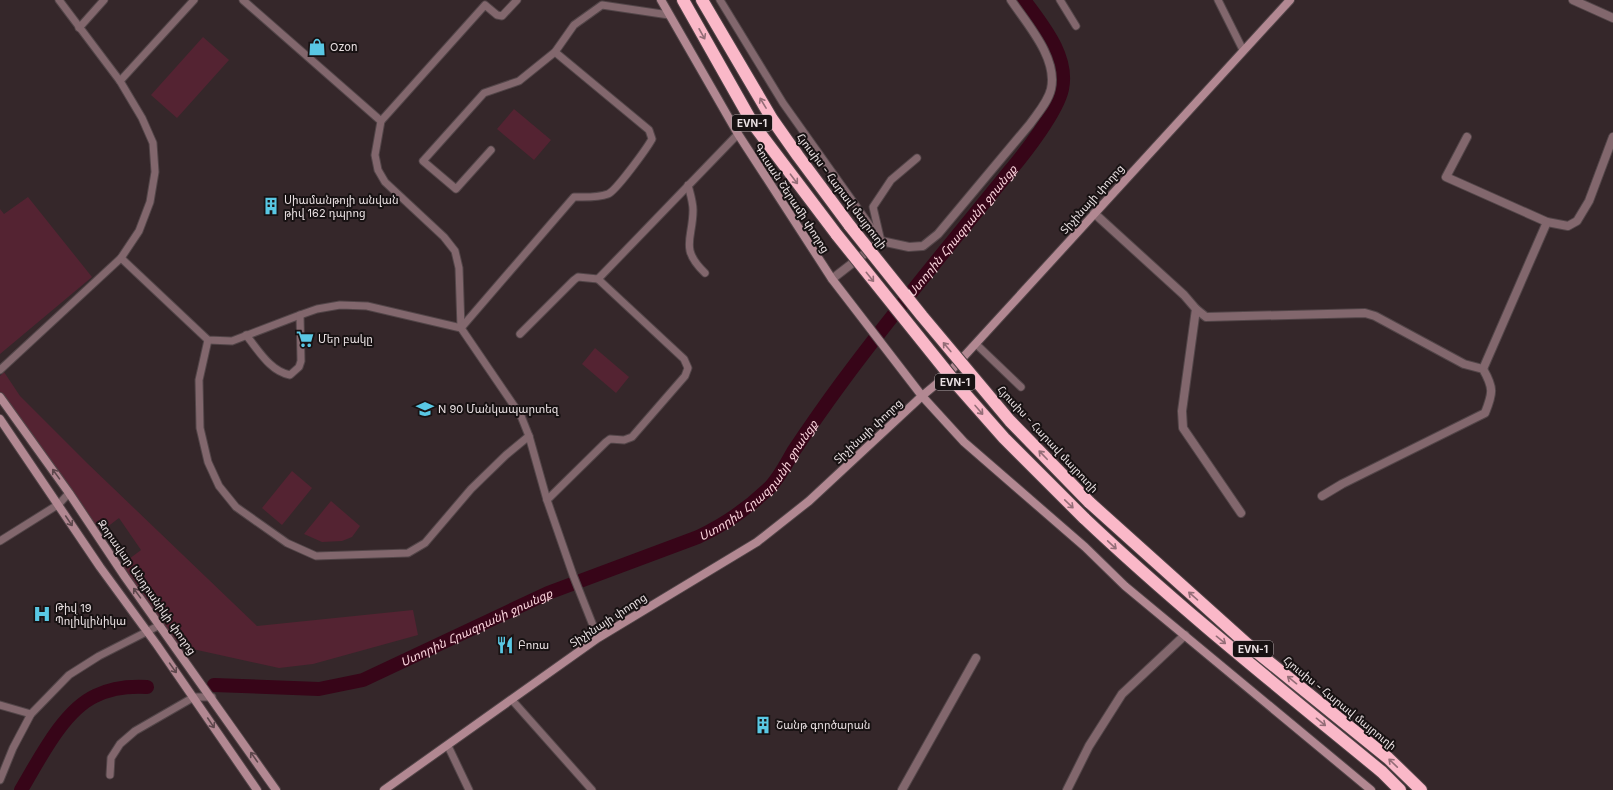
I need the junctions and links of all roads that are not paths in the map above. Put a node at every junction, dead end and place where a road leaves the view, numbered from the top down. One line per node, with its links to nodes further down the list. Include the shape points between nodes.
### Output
1 (59, 0): 19 (lane)
2 (104, 0): 19 (lane)
3 (194, 0): 22 (lane)
4 (243, 0): 23 (lane)
5 (517, 0): 15 (lane, via 502,16 497,15)
6 (661, 0): 16 (main road, Գուսան Շերամի փողոց)
7 (683, 0): 78 (highway, EVN-1, one-way to 78, bridge, via 753,124 837,235 959,387 1009,443 1136,567 1188,613 1382,772)
8 (702, 0): 79 (highway, Հյուսիս - Հարավ մայրուղի / EVN-1, one-way to 8, bridge, via 1388,758 1247,644 1090,502 1010,421 922,316 798,156)
9 (720, 0): 32 (lane, via 783,103)
10 (1012, 0): 32 (street, via 1047,59 1051,74 1050,90 1043,106 938,234 923,246 908,247)
11 (1060, 0): 18 (lane)
12 (1218, 0): 20 (lane)
13 (1290, 0): 20 (main road, Տիչինայի փողոց)
14 (1573, 0): 17 (street)
15 (486, 2): 23 (lane)
16 (669, 15): 21 (lane, via 602,5 574,25); 24 (main road, Գուսան Շերամի փողոց)
17 (1613, 18)
18 (1076, 26)
19 (79, 28): 22 (lane)
20 (1244, 50): 30 (main road, Տիչինայի փողոց)
21 (556, 52): 27 (lane, via 519,81 484,93 423,161 456,189); 39 (lane, via 649,130 652,139 610,194 574,197)
22 (120, 81): 33 (lane, via 142,118 153,144 155,172 150,202 139,231)
23 (381, 121): 39 (lane, via 375,155 378,170 385,182 444,237 455,251 459,268)
24 (738, 134): 29 (lane); 36 (main road, Գուսան Շերամի փողոց)
25 (1467, 137): 31 (street, via 1446,177)
26 (1613, 137): 31 (street, via 1589,201 1578,221 1568,226)
27 (491, 150)
28 (918, 158): 32 (lane, via 891,180 873,208)
29 (688, 185): 34 (lane, via 693,209 688,246 694,262); 35 (lane)
30 (1094, 213): 37 (street); 43 (main road, Տիչինայի փողոց)
31 (1547, 222): 44 (street)
32 (881, 241): 36 (street)
33 (121, 258): 42 (lane); 45 (lane)
34 (704, 272)
35 (598, 279): 40 (lane, via 582,277 574,280); 53 (lane, via 684,359 688,368 685,376 632,437 624,440 610,439)
36 (832, 279): 47 (main road, Գուսան Շերամի փողոց)
37 (1196, 309): 44 (street, via 1206,317 1365,313 1464,364); 55 (street, via 1182,411 1183,428)
38 (300, 315): 39 (lane, via 340,305 367,306); 41 (lane); 41 (lane, via 301,361 299,368 290,375 280,373 269,364)
39 (461, 328): 50 (lane, via 521,416)
40 (520, 334)
41 (246, 336): 42 (lane, via 232,341)
42 (208, 340): 50 (lane, via 199,380 200,428 208,462 219,486 236,507 287,543 316,556 408,553 425,543 471,489)
43 (976, 344): 46 (lane); 47 (main road, Տիչինայի փողոց, via 946,376)
44 (1483, 369): 52 (street, via 1491,382 1492,394 1485,413)
45 (0, 370)
46 (1021, 387)
47 (922, 396): 59 (main road, Գուսան Շերամի փողոց, via 964,442 1085,547 1125,586); 60 (main road, Տիչինայի փողոց, via 809,501 757,542)
48 (0, 397): 51 (main road, Զորավար Անդրանիկի փողոց, one-way to 48)
49 (0, 419): 54 (main road)
50 (529, 436): 53 (lane)
51 (70, 493): 54 (lane); 57 (main road, Զորավար Անդրանիկի փողոց, one-way to 51)
52 (1322, 496)
53 (547, 500): 60 (lane)
54 (59, 504): 56 (lane); 58 (main road, one-way to 58)
55 (1241, 513)
56 (0, 541)
57 (160, 625): 58 (lane); 63 (main road, Զորավար Անդրանիկի փողոց)
58 (146, 631): 62 (main road, one-way to 62); 66 (lane, via 69,675)
59 (1185, 635): 76 (street, via 1122,694); 77 (main road, Գուսան Շերամի փողոց)
60 (598, 638): 64 (main road, Տիչինայի փողոց)
61 (976, 658): 75 (street)
62 (194, 697): 63 (lane); 68 (lane, via 134,731 120,744 111,758); 70 (main road, one-way to 70)
63 (212, 697): 71 (main road, Զորավար Անդրանիկի փողոց, one-way to 63)
64 (512, 700): 67 (main road, Տիչինայի փողոց); 74 (lane)
65 (0, 705): 66 (lane)
66 (31, 714): 69 (lane, via 12,748)
67 (448, 746): 72 (main road, Տիչինայի փողոց); 73 (lane)
68 (110, 775)
69 (0, 780)
70 (257, 790)
71 (276, 790)
72 (384, 790)
73 (469, 790)
74 (592, 790)
75 (902, 790)
76 (1067, 790)
77 (1371, 790)
78 (1400, 790)
79 (1421, 790)

